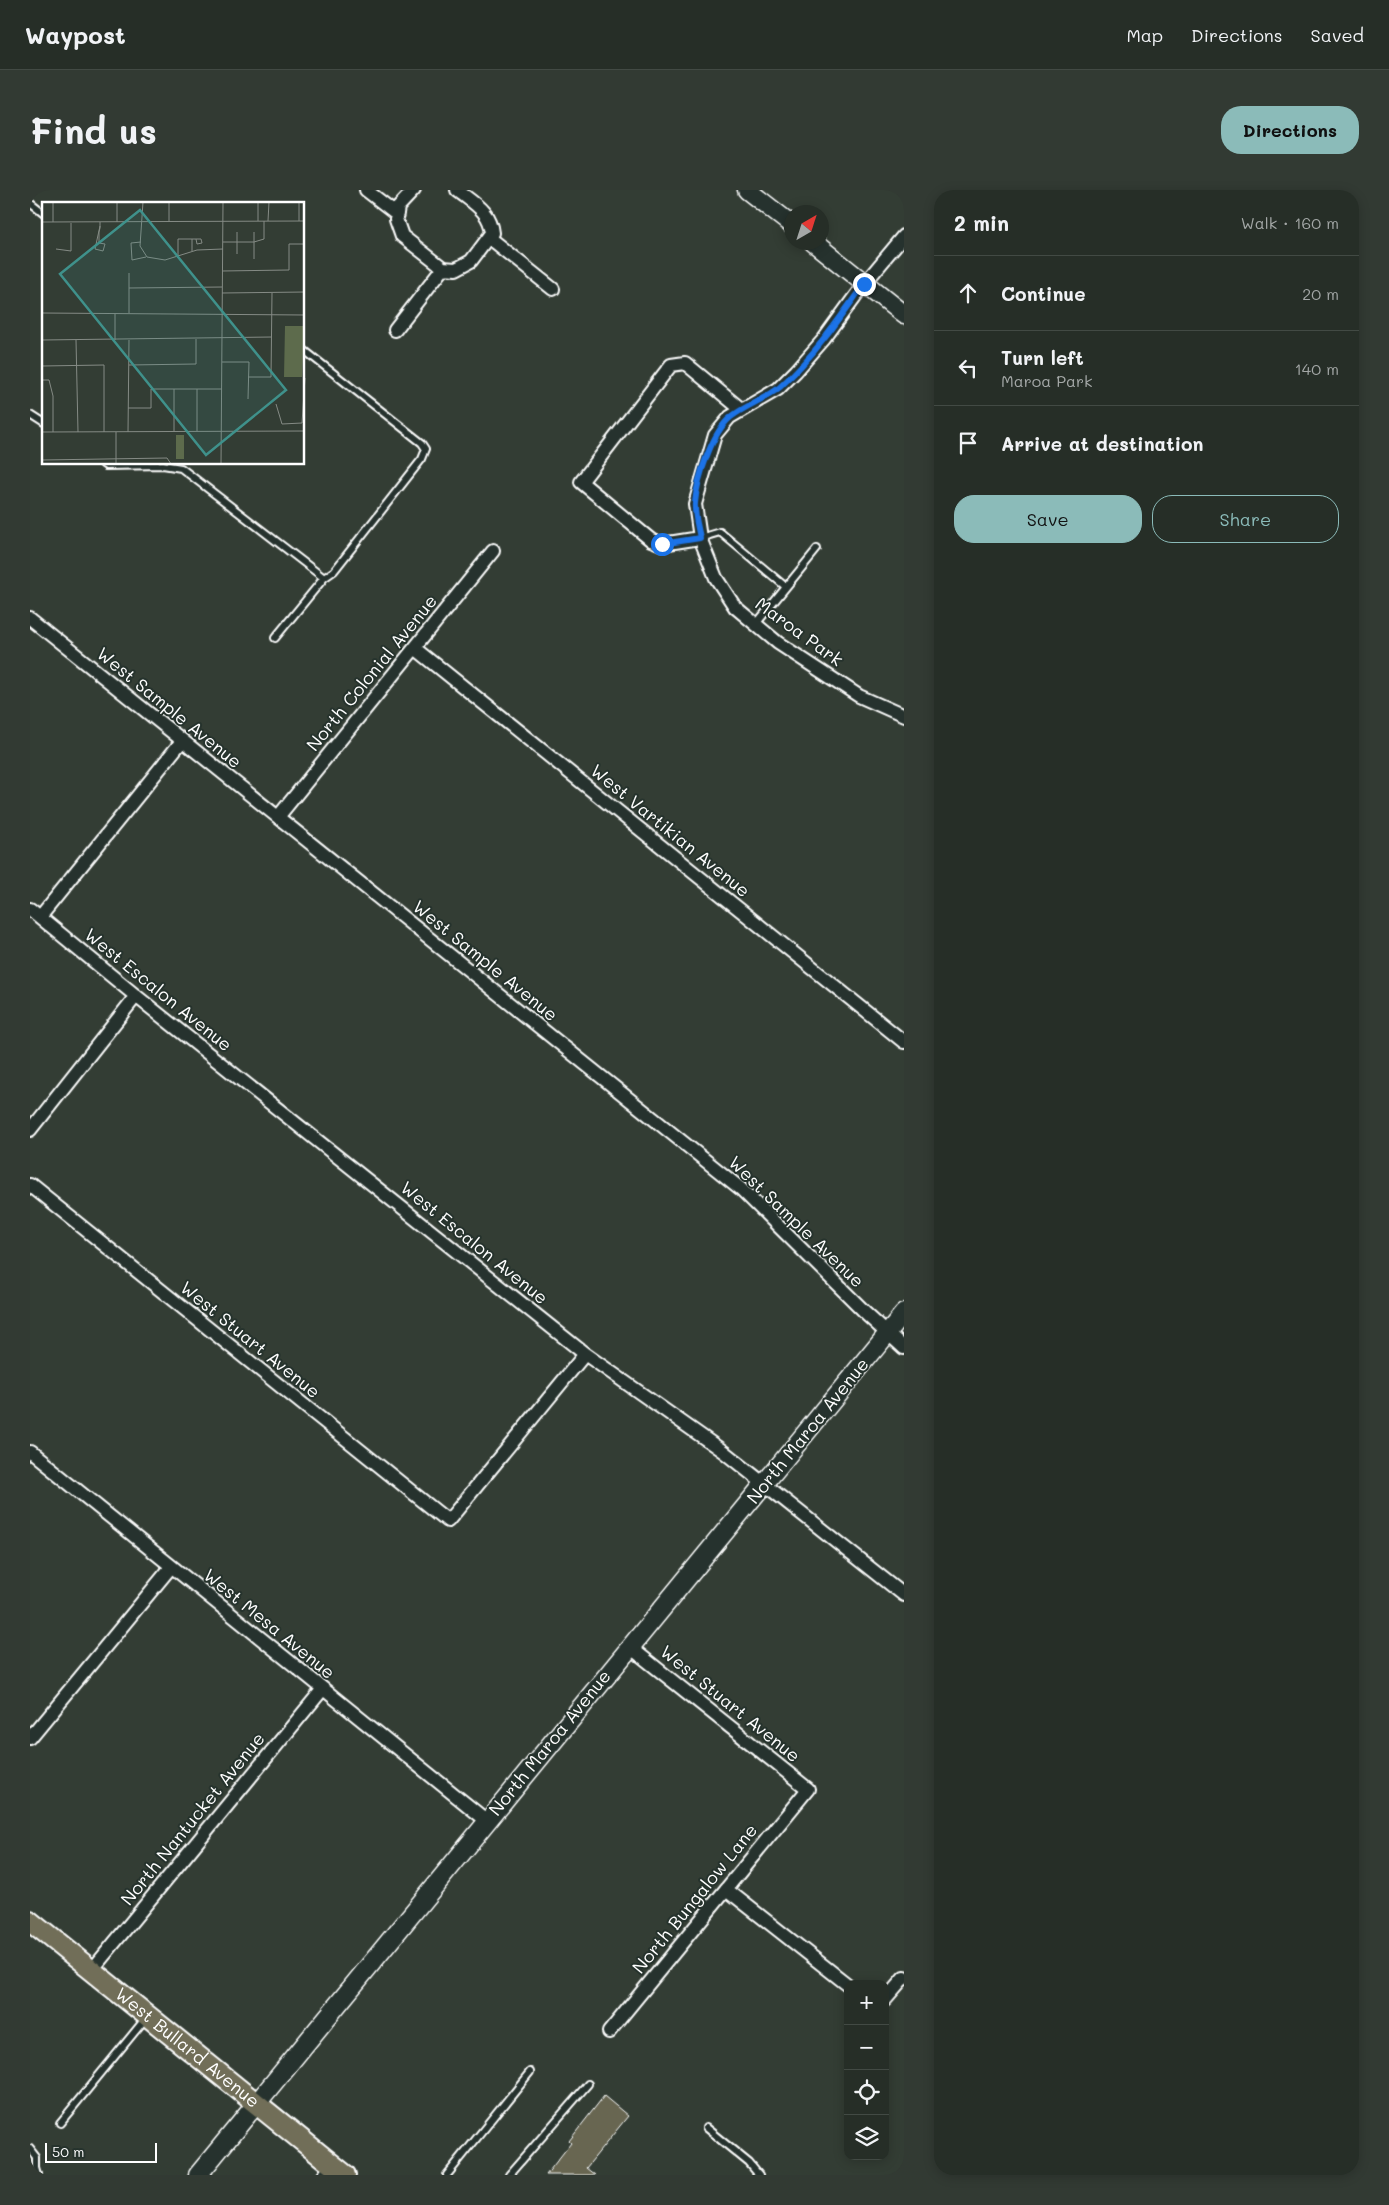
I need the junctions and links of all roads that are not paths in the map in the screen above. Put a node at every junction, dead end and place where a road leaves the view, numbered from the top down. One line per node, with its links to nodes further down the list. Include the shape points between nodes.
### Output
1 (366, 190): 7 (street)
2 (414, 190): 7 (street, via 398,207)
3 (457, 190): 10 (street, via 484,211 491,222)
4 (747, 190): 8 (main road)
5 (30, 204): 6 (lane)
6 (42, 213)
7 (397, 214): 12 (street, via 402,236)
8 (784, 219)
9 (904, 236): 13 (street, Maroa Park)
10 (489, 238): 12 (street, via 471,261 456,269); 14 (street)
11 (823, 250): 13 (main road)
12 (443, 268): 16 (street)
13 (864, 284): 15 (main road); 18 (street, Maroa Park, via 796,371 778,389)
14 (553, 289)
15 (904, 315)
16 (395, 330)
17 (305, 351): 27 (lane, via 426,449 422,459 334,571)
18 (742, 410): 24 (street, Maroa Park, via 730,417 715,435 704,466 695,504); 24 (street, via 684,363 671,366 581,482 651,540 662,544)
19 (30, 415): 20 (lane)
20 (42, 423)
21 (104, 465): 22 (lane)
22 (163, 465)
23 (163, 465): 27 (lane, via 181,468)
24 (700, 538): 28 (lane, via 720,532); 30 (street, Maroa Park, via 716,578 736,607)
25 (817, 549): 28 (lane)
26 (493, 551): 32 (street, North Colonial Avenue)
27 (324, 578): 31 (lane)
28 (786, 586): 30 (lane)
29 (30, 618): 34 (street, West Sample Avenue)
30 (756, 624): 33 (street, Maroa Park, via 778,643 859,696)
31 (275, 638)
32 (415, 648): 35 (street, North Colonial Avenue); 38 (street, West Vartikian Avenue)
33 (904, 716)
34 (182, 741): 35 (street, West Sample Avenue); 36 (street)
35 (278, 817): 42 (street, West Sample Avenue, via 741,1189)
36 (35, 913): 37 (street, West Escalon Avenue)
37 (136, 996): 39 (street); 44 (street, West Escalon Avenue)
38 (904, 1042)
39 (30, 1130)
40 (30, 1185): 44 (street, West Stuart Avenue, via 448,1521)
41 (904, 1313): 42 (main road, North Maroa Avenue)
42 (887, 1333): 43 (street, West Sample Avenue); 46 (main road, North Maroa Avenue)
43 (904, 1348)
44 (586, 1354): 46 (street, West Escalon Avenue)
45 (30, 1452): 47 (street, West Mesa Avenue)
46 (766, 1484): 48 (street, West Escalon Avenue); 49 (main road, North Maroa Avenue)
47 (171, 1567): 50 (street, West Mesa Avenue); 51 (street)
48 (904, 1595)
49 (630, 1647): 52 (street, West Stuart Avenue); 53 (main road, North Maroa Avenue)
50 (322, 1690): 53 (street, West Mesa Avenue); 56 (street, North Nantucket Avenue)
51 (30, 1738)
52 (808, 1789): 54 (street, North Bungalow Lane)
53 (487, 1821): 64 (main road, North Maroa Avenue)
54 (726, 1889): 58 (street); 61 (street, North Bungalow Lane)
55 (30, 1920): 56 (main road, West Bullard Avenue)
56 (92, 1970): 60 (main road, West Bullard Avenue)
57 (904, 1978): 59 (street)
58 (844, 1982)
59 (889, 1995)
60 (148, 2015): 64 (main road, West Bullard Avenue); 65 (lane)
61 (609, 2032)
62 (530, 2072): 71 (lane)
63 (588, 2084): 72 (lane)
64 (257, 2103): 68 (main road, West Bullard Avenue); 70 (main road, North Maroa Avenue)
65 (60, 2123)
66 (706, 2128): 73 (lane)
67 (30, 2149): 69 (lane, via 37,2158)
68 (332, 2171)
69 (39, 2175)
70 (198, 2175)
71 (447, 2175)
72 (509, 2175)
73 (759, 2175)

